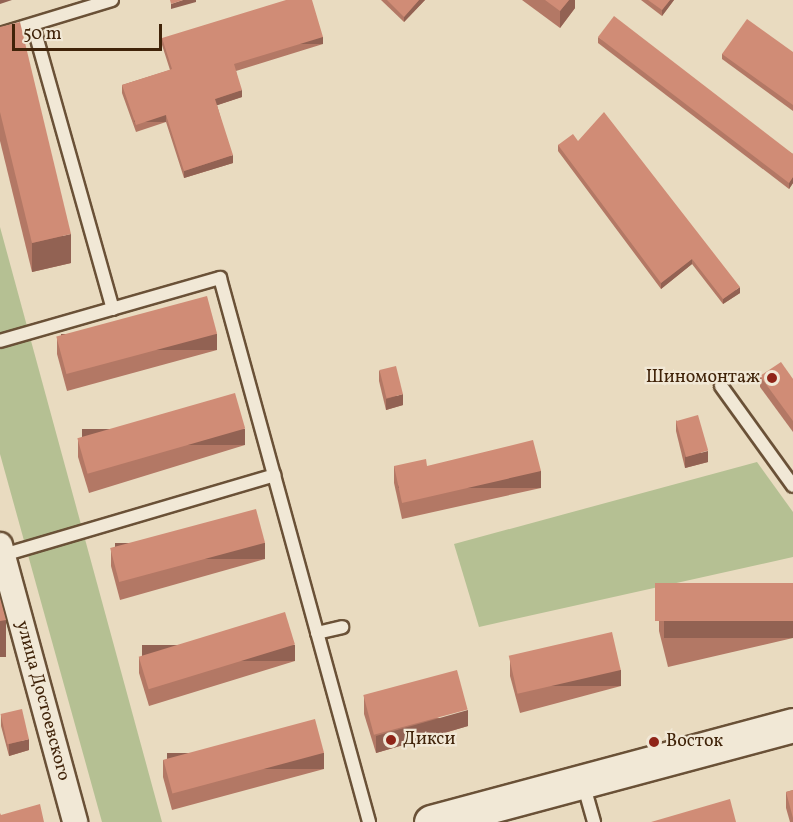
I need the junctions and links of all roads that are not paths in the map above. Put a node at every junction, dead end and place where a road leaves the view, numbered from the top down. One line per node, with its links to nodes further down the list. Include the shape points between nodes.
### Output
1 (112, 0): 2 (lane)
2 (33, 25): 3 (lane); 4 (lane)
3 (0, 34)
4 (113, 309): 5 (lane); 7 (lane, via 220,278)
5 (0, 341)
6 (721, 386): 8 (lane)
7 (274, 475): 9 (lane); 11 (lane)
8 (793, 486)
9 (1, 550): 14 (street, улица Достоевского)
10 (342, 627): 11 (lane)
11 (317, 633): 15 (lane)
12 (793, 725): 13 (main road)
13 (582, 780): 16 (main road); 17 (lane)
14 (75, 822)
15 (369, 822)
16 (431, 822)
17 (594, 822)

